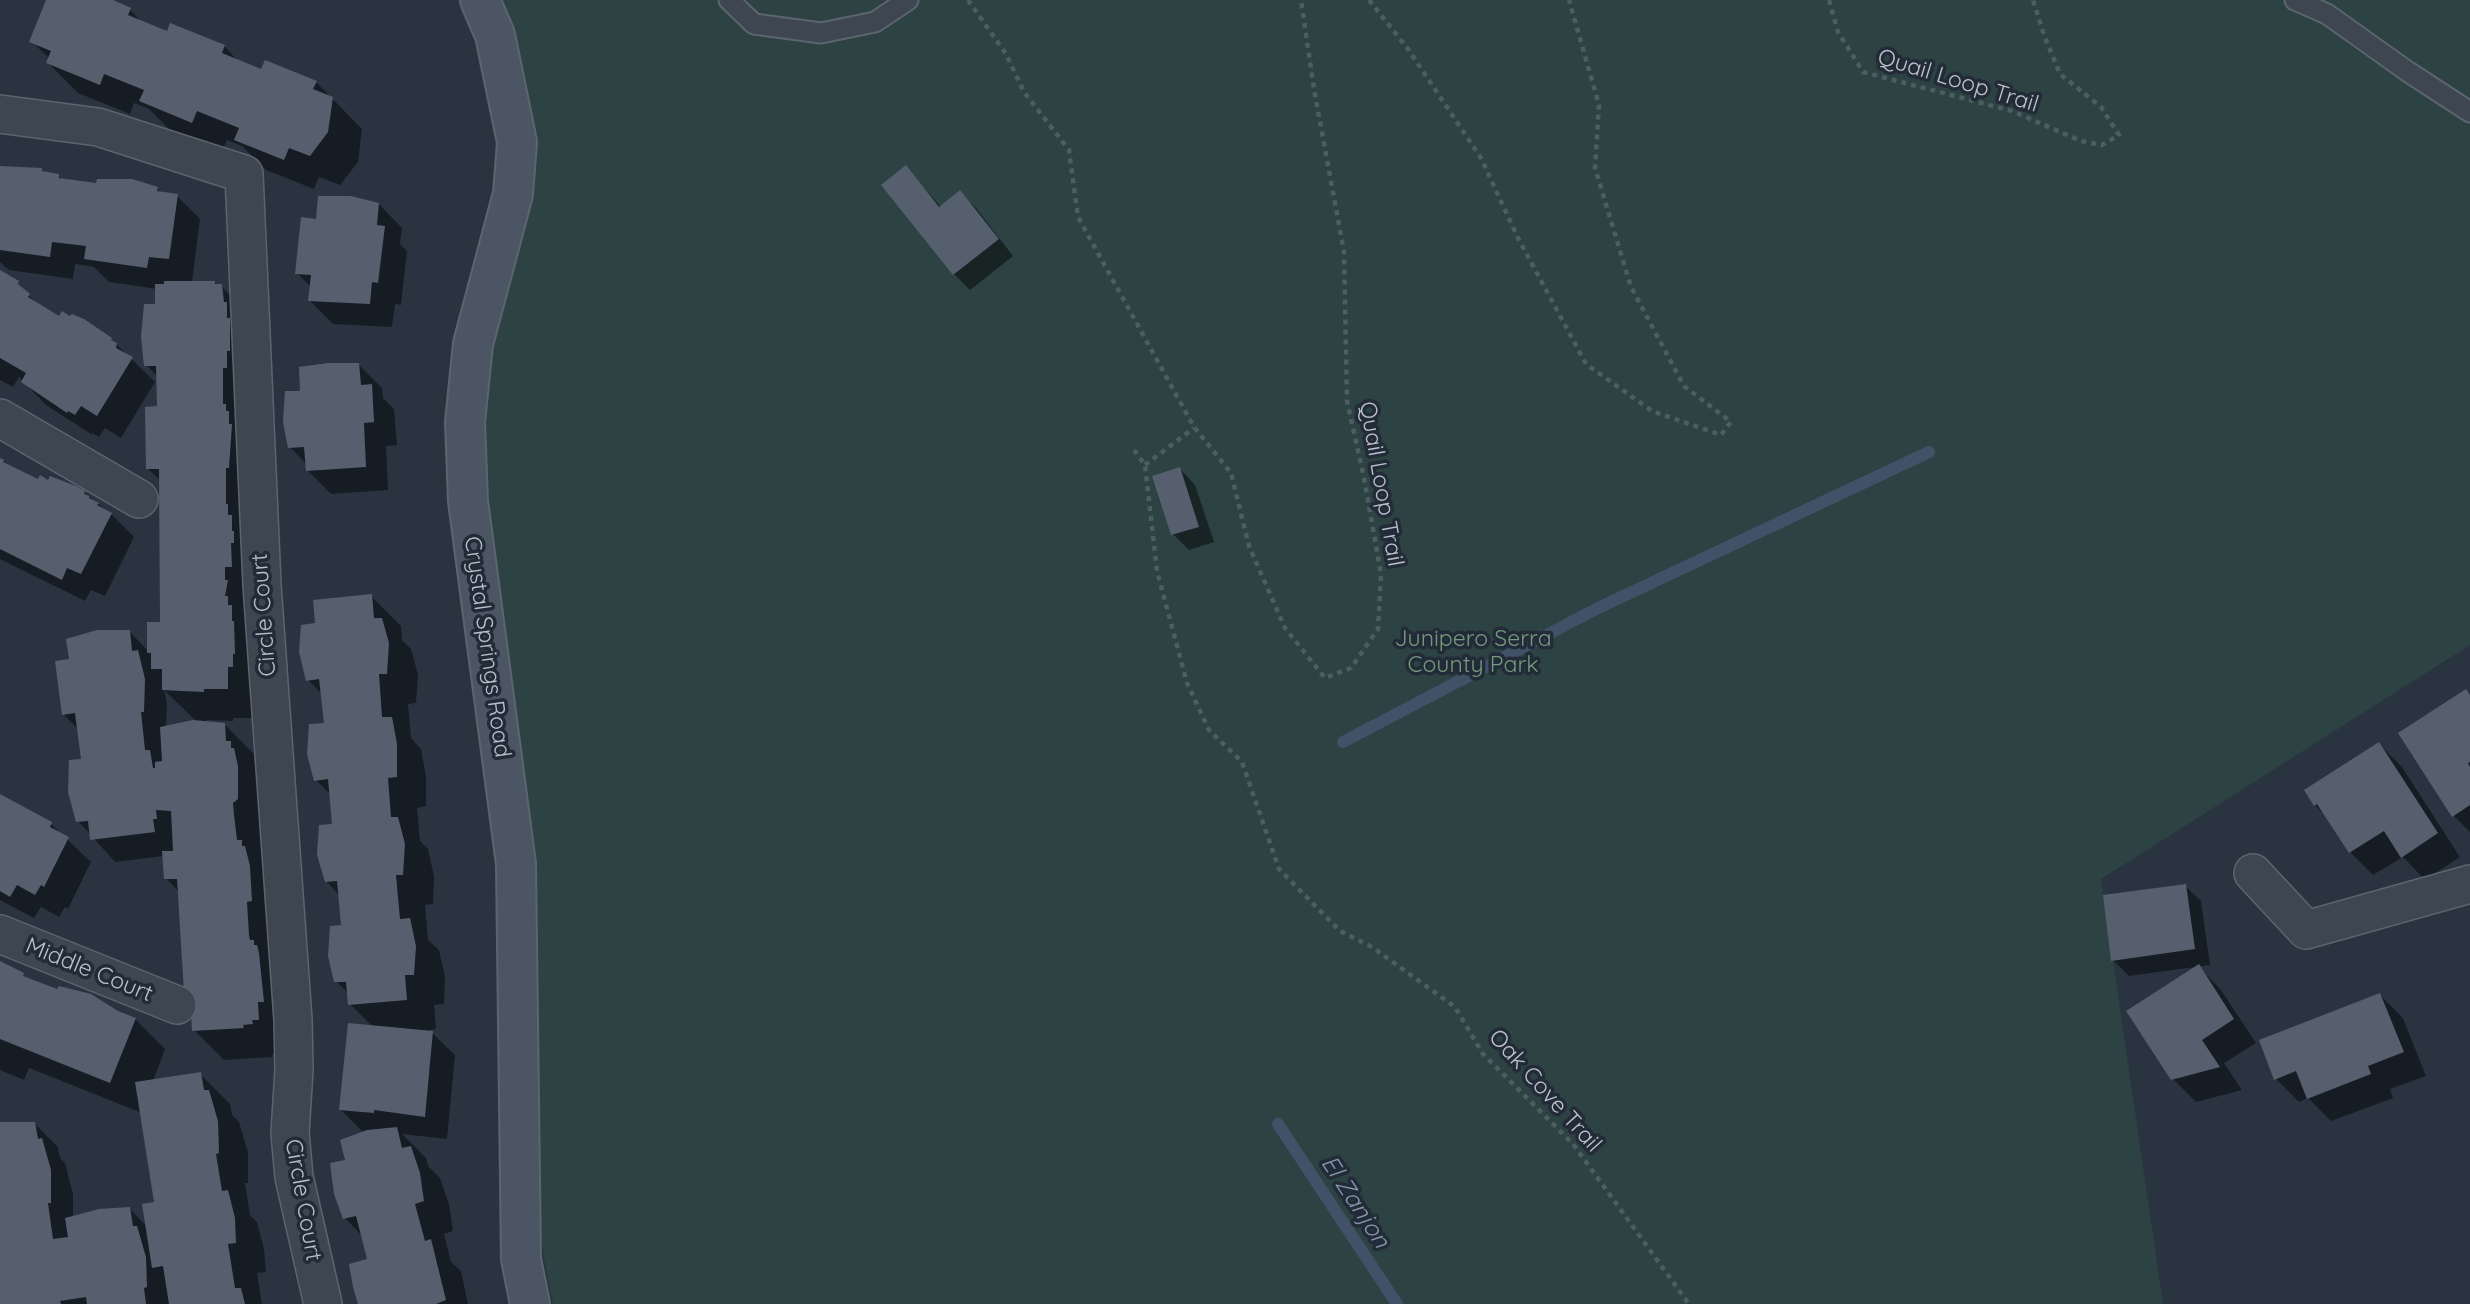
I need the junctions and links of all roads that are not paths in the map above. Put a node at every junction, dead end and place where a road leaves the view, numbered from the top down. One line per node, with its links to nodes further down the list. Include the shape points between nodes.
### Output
1 (480, 0): 14 (street, Crystal Springs Road, via 495,35 517,142 513,194 473,344 465,422 467,488 516,864 521,1259)
2 (729, 0): 3 (lane, via 754,24 821,33 874,22)
3 (908, 0)
4 (2295, 0): 5 (lane, via 2327,14)
5 (2470, 112)
6 (0, 114): 13 (street, Circle Court, via 98,127 244,174 261,585 293,1020 290,1133 294,1177)
7 (0, 418): 8 (street)
8 (139, 499)
9 (2253, 873): 10 (street, via 2306,930)
10 (2470, 884)
11 (0, 934): 12 (street, Middle Court)
12 (177, 1005)
13 (323, 1304)
14 (530, 1304)

